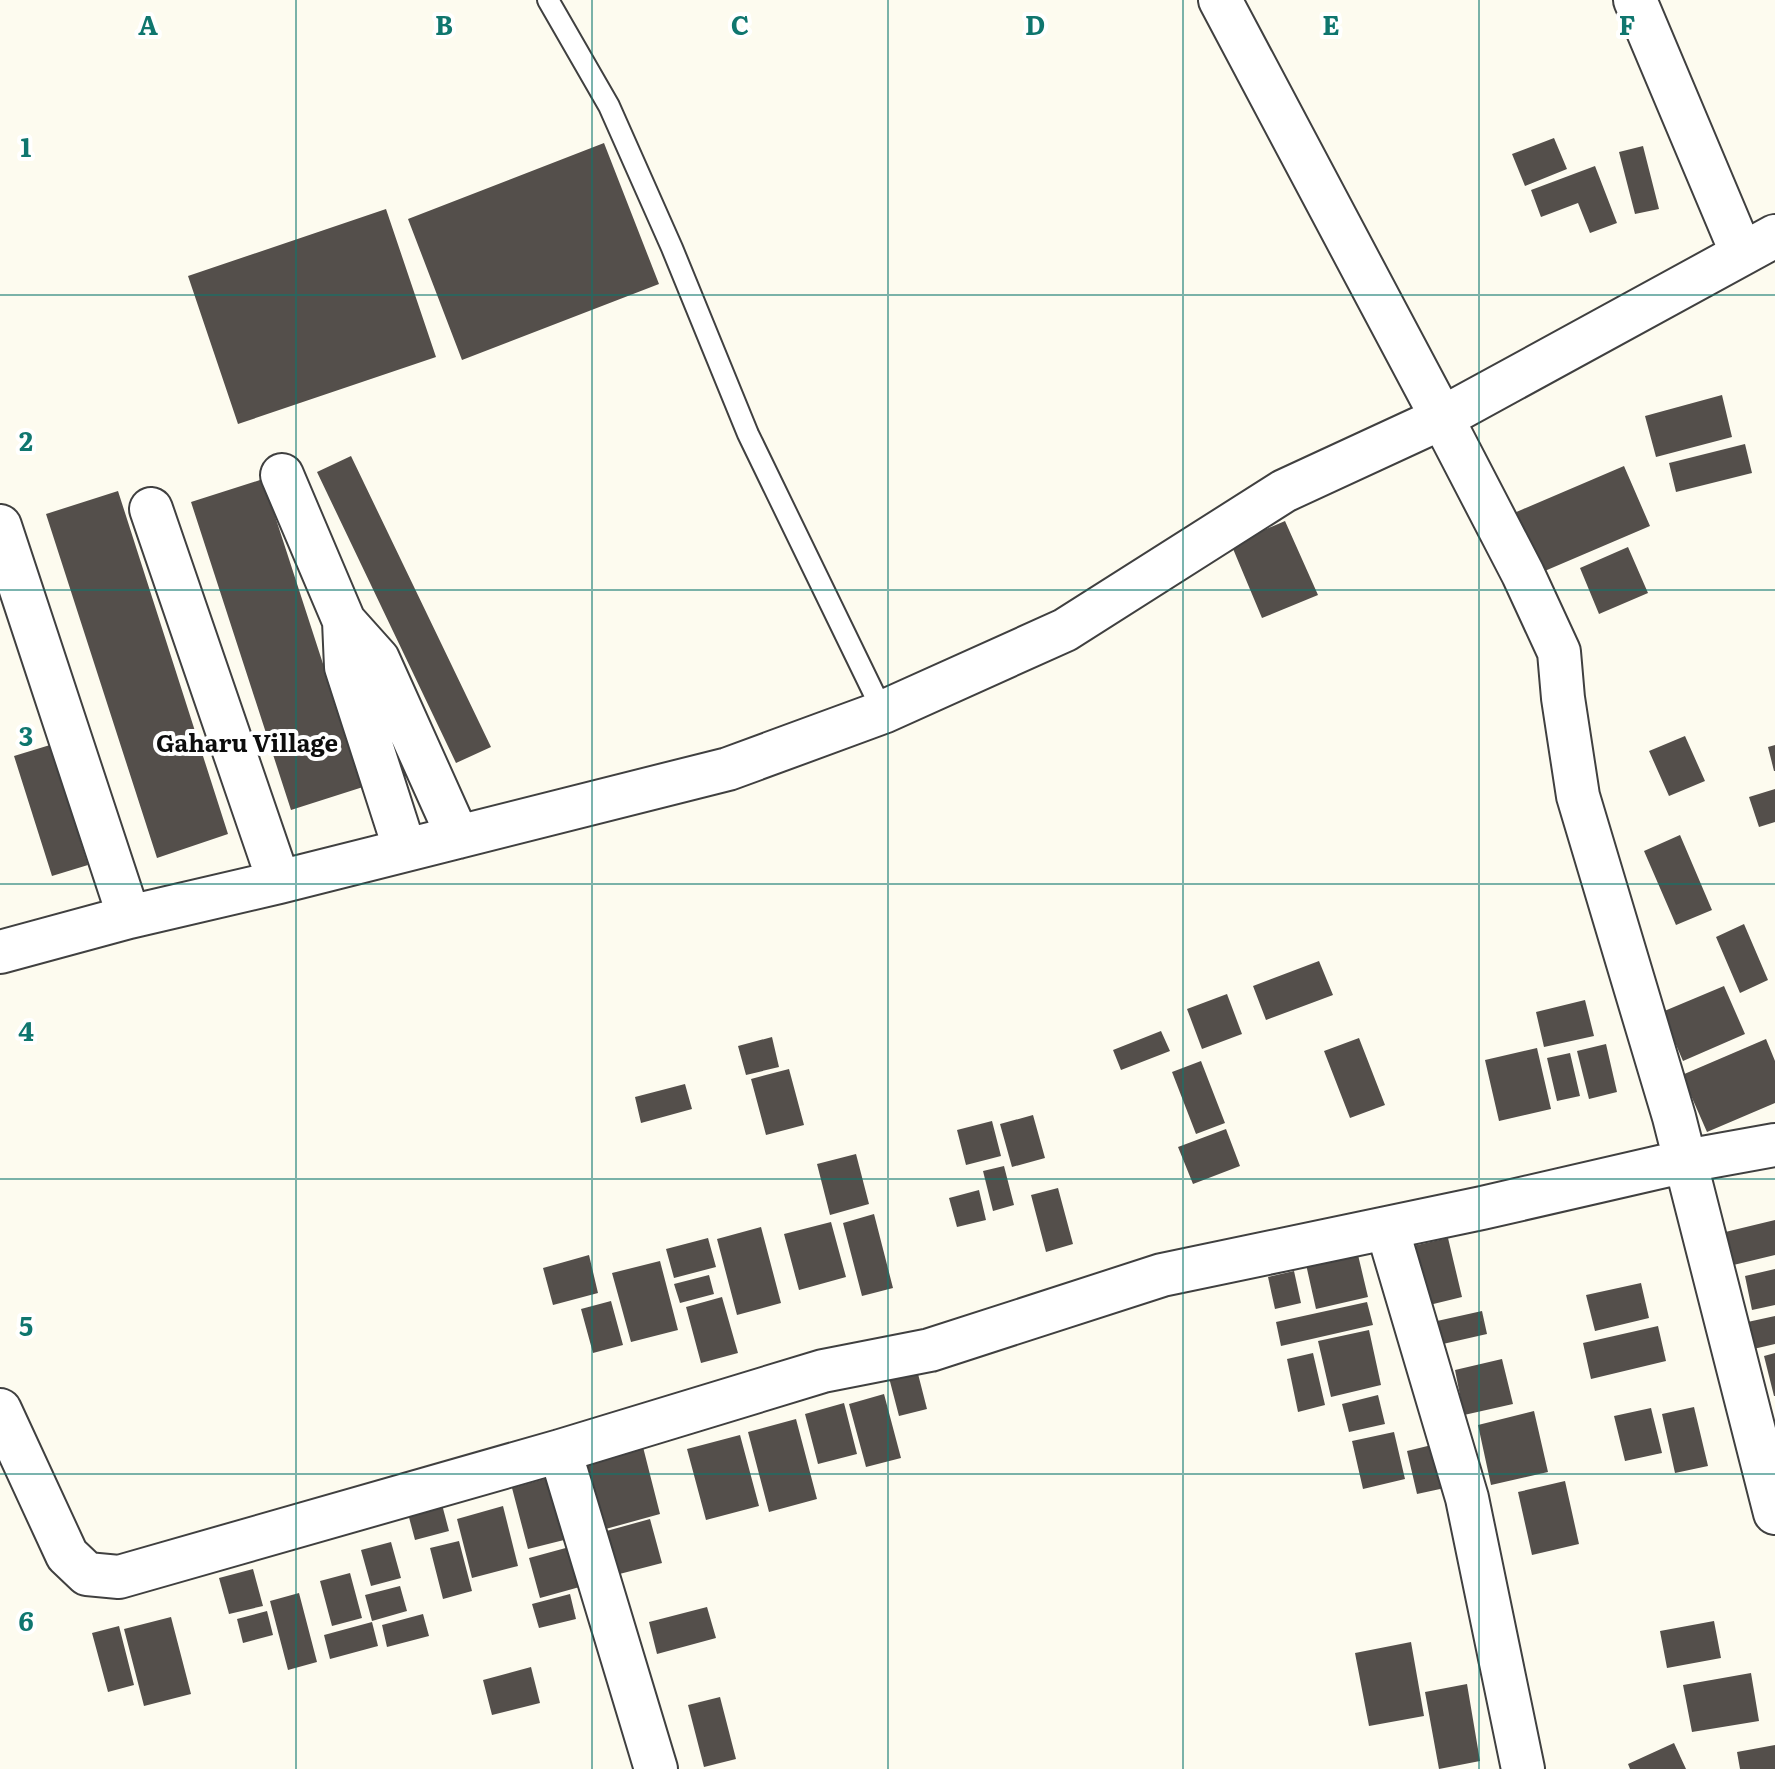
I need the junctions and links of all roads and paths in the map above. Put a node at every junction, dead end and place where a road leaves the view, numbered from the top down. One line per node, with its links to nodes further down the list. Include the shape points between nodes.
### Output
1 (548, 0): 10 (lane, via 609,106 748,434)
2 (1220, 0): 5 (street)
3 (1635, 0): 4 (street)
4 (1759, 245): 5 (street)
5 (1442, 418): 10 (street, via 1284,491 1065,630); 17 (street, via 1559,652 1578,796)
6 (282, 475): 9 (street)
7 (151, 509): 13 (street)
8 (0, 526): 14 (street)
9 (344, 621): 11 (street, via 378,659); 12 (street, via 346,667)
10 (883, 712): 11 (street, via 728,769)
11 (458, 837): 12 (street)
12 (405, 850): 13 (street)
13 (279, 882): 14 (street)
14 (129, 917): 15 (street)
15 (0, 952)
16 (1775, 1145): 17 (street)
17 (1686, 1161): 18 (street); 21 (street)
18 (1387, 1228): 20 (street, via 1162,1275 930,1350 823,1371); 23 (street, via 1467,1498)
19 (0, 1410): 20 (street, via 67,1555 87,1574 119,1577)
20 (560, 1451): 22 (street)
21 (1775, 1513)
22 (656, 1769)
23 (1523, 1769)

